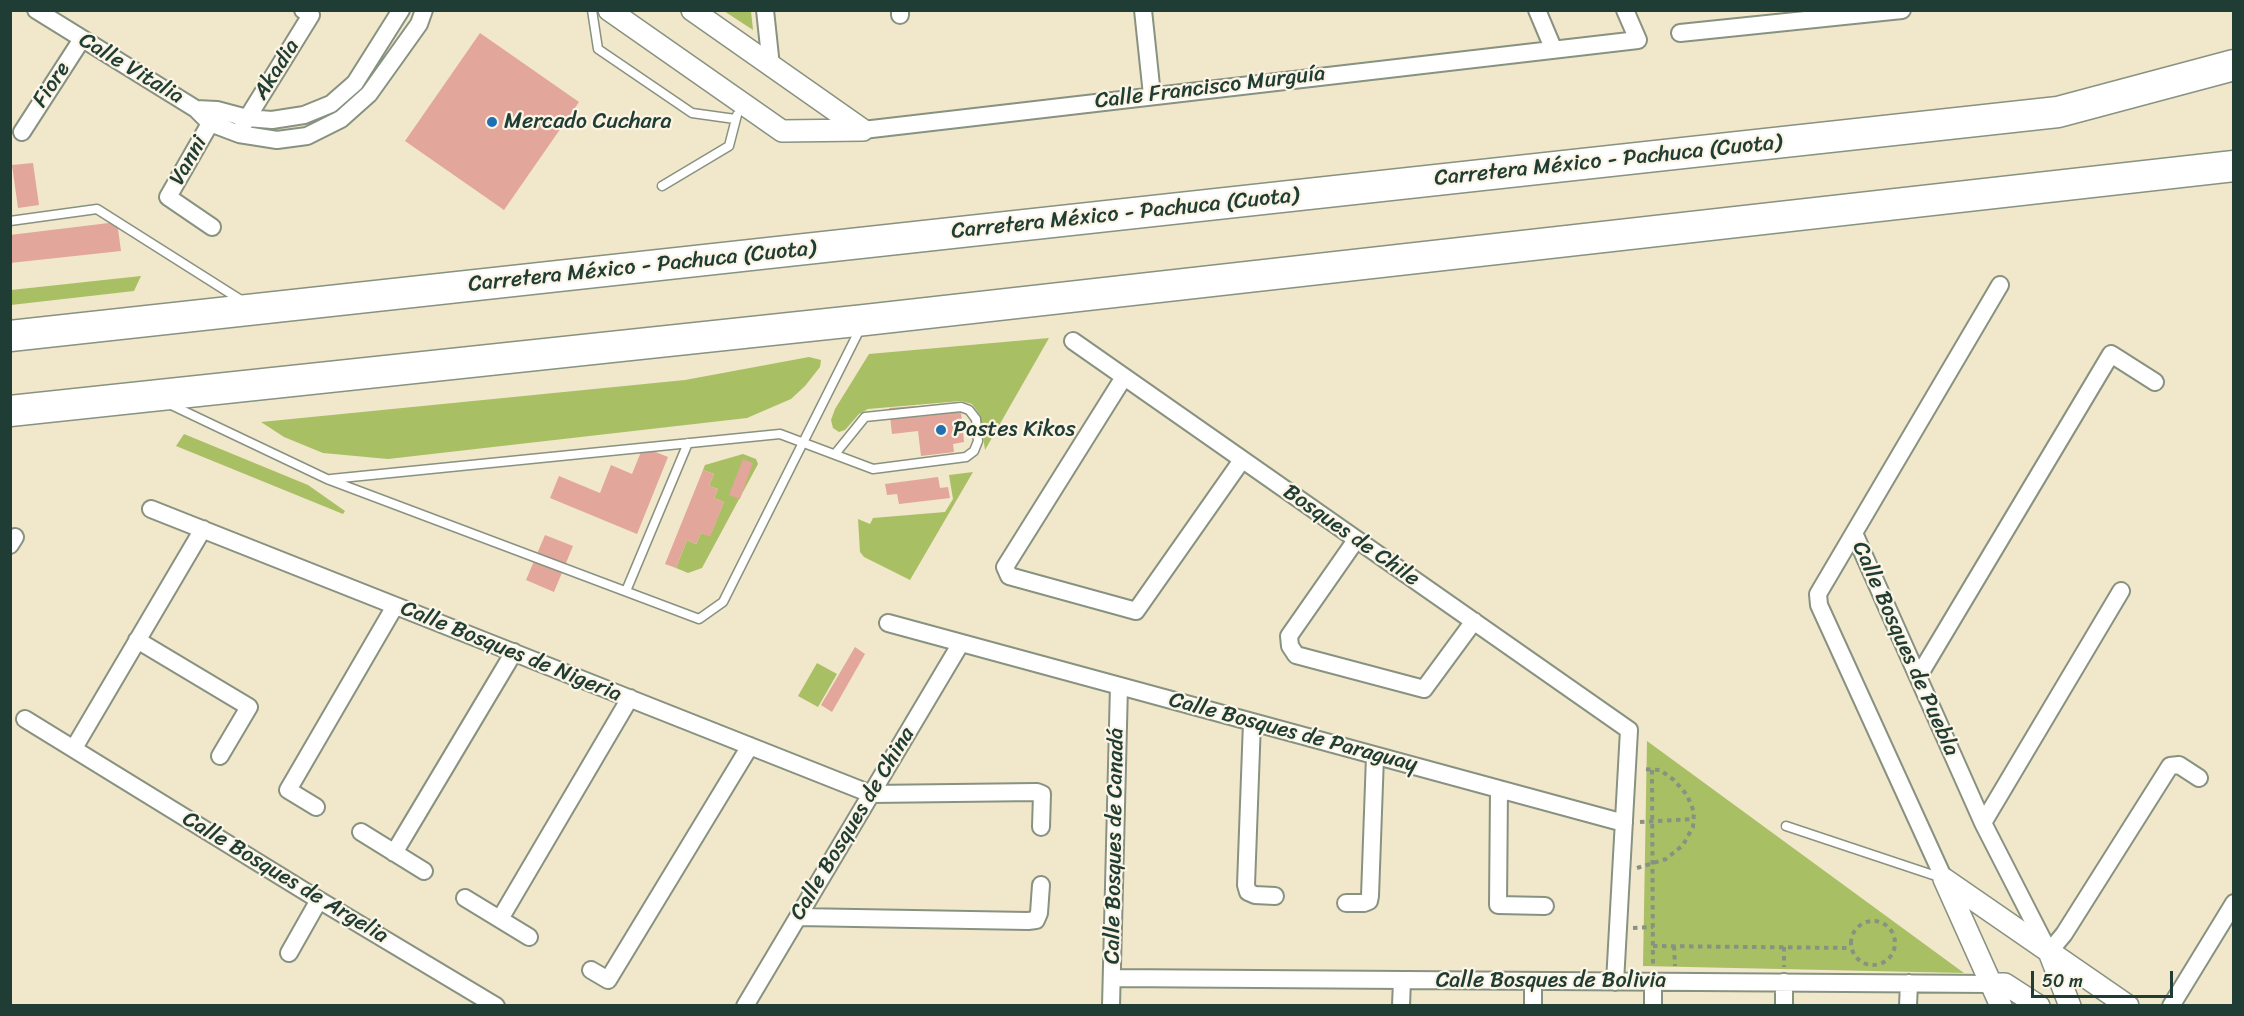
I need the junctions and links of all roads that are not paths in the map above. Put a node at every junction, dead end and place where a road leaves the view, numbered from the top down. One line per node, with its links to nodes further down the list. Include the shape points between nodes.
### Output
1 (36, 10): 14 (street, Calle Vitalia)
2 (303, 10): 23 (street, Akadia, via 311,15)
3 (401, 10): 18 (street)
4 (424, 10): 19 (street, Calle Vitalia, via 419,24)
5 (592, 10): 21 (lane, via 598,49 692,112)
6 (609, 10): 21 (street)
7 (692, 10): 17 (street)
8 (765, 10): 17 (street)
9 (1143, 10): 20 (street)
10 (1536, 10): 15 (street)
11 (1625, 10): 15 (street, Calle Francisco Murguía, via 1638,40)
12 (1892, 11): 13 (street)
13 (1680, 33)
14 (82, 39): 22 (street, Calle Vitalia); 25 (street, Fiore)
15 (1552, 48): 20 (street, Calle Francisco Murguía)
16 (2234, 64): 32 (highway, Carretera México - Pachuca (Cuota), via 2058,112)
17 (771, 66): 24 (street)
18 (355, 83): 19 (street); 23 (street, via 331,104 304,115 272,120)
19 (369, 94): 26 (street, Calle Vitalia, via 341,119 307,136 276,140)
20 (1152, 94): 24 (street, Calle Francisco Murguía)
21 (740, 112): 24 (street, Calle Francisco Murguía, via 782,131); 28 (lane, via 729,146)
22 (214, 117): 23 (street); 26 (street, Calle Vitalia); 30 (street, Vanni, via 168,197)
23 (247, 118): 26 (street, Akadia)
24 (863, 130)
25 (22, 132)
26 (239, 134)
27 (2234, 166): 33 (highway)
28 (662, 186)
29 (10, 220): 32 (lane, via 97,209)
30 (212, 226)
31 (2000, 285): 47 (street)
32 (257, 310): 34 (highway, Carretera México - Pachuca (Cuota))
33 (865, 320): 38 (highway); 40 (lane)
34 (10, 336)
35 (1073, 341): 36 (street, Bosques de Chile)
36 (1124, 377): 43 (street, Bosques de Chile); 43 (street, via 1005,567 1010,576 1136,611)
37 (2155, 382): 57 (street, via 2111,354)
38 (151, 395): 39 (highway); 44 (lane)
39 (10, 411)
40 (804, 442): 41 (lane, via 780,434); 42 (lane); 49 (lane, via 723,602 699,619)
41 (688, 443): 44 (lane); 49 (lane)
42 (835, 454): 42 (lane, via 873,469 966,457 978,441 976,419 961,407 865,417)
43 (1242, 460): 48 (street, Bosques de Chile)
44 (327, 479): 49 (lane)
45 (151, 509): 46 (street, Calle Bosques de Nigeria)
46 (203, 529): 51 (street, Calle Bosques de Nigeria); 54 (street)
47 (1854, 533): 57 (street, Calle Bosques de Puebla); 77 (street, Calle Bosques de Puebla, via 1818,594 1819,605)
48 (1356, 540): 52 (street, Bosques de Chile); 52 (street, via 1290,636 1290,646 1296,655 1424,689)
49 (626, 591)
50 (2121, 591): 71 (street)
51 (395, 606): 56 (street, Calle Bosques de Nigeria); 69 (street, via 288,790)
52 (1474, 621): 70 (street, Bosques de Chile, via 1629,730)
53 (888, 623): 55 (street, Calle Bosques de Paraguay)
54 (137, 640): 63 (street); 64 (street, via 249,707)
55 (962, 643): 58 (street, Calle Bosques de Paraguay); 68 (street, Calle Bosques de China)
56 (514, 652): 59 (street, Calle Bosques de Nigeria); 75 (street)
57 (1918, 677): 71 (street, Calle Bosques de Puebla)
58 (1119, 686): 61 (street, Calle Bosques de Paraguay); 91 (street, Calle Bosques de Canadá)
59 (630, 699): 62 (street, Calle Bosques de Nigeria); 86 (street)
60 (25, 719): 63 (street, Calle Bosques de Argelia)
61 (1252, 722): 65 (street, Calle Bosques de Paraguay); 79 (street, via 1246,885 1248,892 1255,895)
62 (750, 746): 68 (street, Calle Bosques de Nigeria); 90 (street, via 608,980)
63 (74, 748): 81 (street, Calle Bosques de Argelia)
64 (220, 756)
65 (1375, 756): 67 (street, Calle Bosques de Paraguay); 82 (street, via 1370,896 1364,903)
66 (2199, 778): 88 (street, via 2179,765 2170,766)
67 (1499, 789): 70 (street, Calle Bosques de Paraguay); 84 (street, via 1498,905)
68 (872, 794): 73 (street, via 1037,792 1042,795); 85 (street, Calle Bosques de China)
69 (316, 807)
70 (1624, 823): 94 (street)
71 (1983, 823): 88 (street, Calle Bosques de Puebla)
72 (1786, 826): 77 (lane)
73 (1041, 827)
74 (361, 832): 75 (street)
75 (394, 852): 76 (street)
76 (424, 871)
77 (1944, 879): 88 (street); 98 (street, Calle Bosques de Puebla)
78 (1041, 885): 85 (street, via 1036,920)
79 (1275, 896)
80 (465, 898): 86 (street)
81 (319, 900): 89 (street); 99 (street, Calle Bosques de Argelia)
82 (1346, 903)
83 (2234, 903): 111 (street)
84 (1545, 906)
85 (798, 917): 100 (street, Calle Bosques de China)
86 (500, 919): 87 (street)
87 (529, 937)
88 (2049, 952): 109 (street, Calle Bosques de Puebla); 110 (street)
89 (289, 953)
90 (591, 970)
91 (1112, 978): 92 (street, Calle Bosques de Bolivia); 101 (street, Calle Bosques de Canadá)
92 (1402, 980): 93 (street, Calle Bosques de Bolivia); 102 (street)
93 (1533, 981): 94 (street, Calle Bosques de Bolivia); 103 (street)
94 (1616, 982): 95 (street, Calle Bosques de Bolivia)
95 (1653, 982): 96 (street, Calle Bosques de Bolivia); 104 (street)
96 (1785, 982): 97 (street, Calle Bosques de Bolivia); 105 (street)
97 (1909, 983): 98 (street, Calle Bosques de Bolivia); 106 (street)
98 (1991, 984): 107 (street, Calle Bosques de Puebla); 108 (street, via 2005,984)
99 (496, 1005)
100 (745, 1005)
101 (1111, 1005)
102 (1401, 1005)
103 (1533, 1005)
104 (1653, 1005)
105 (1784, 1005)
106 (1908, 1005)
107 (2001, 1005)
108 (2039, 1005)
109 (2070, 1005)
110 (2128, 1005)
111 (2171, 1005)

